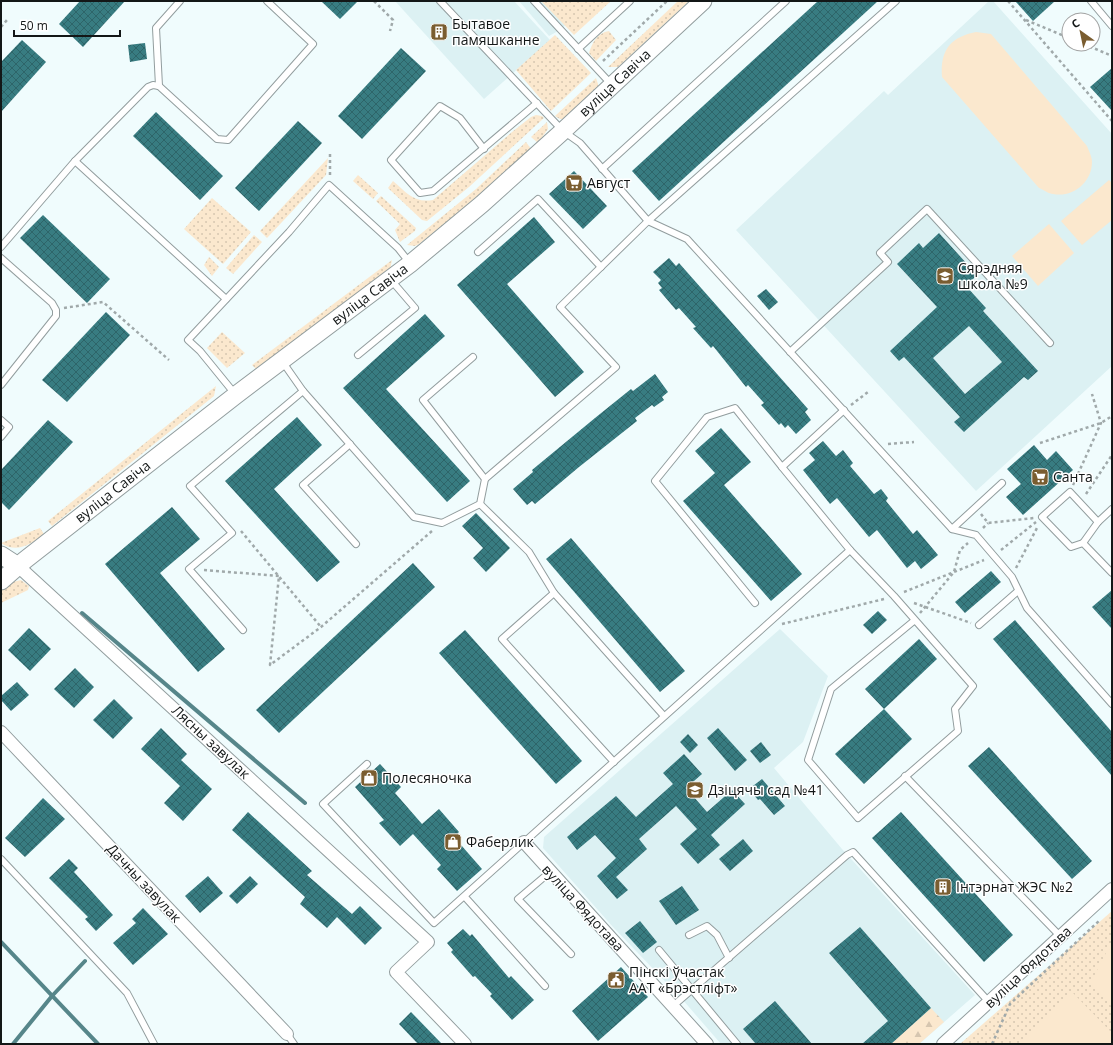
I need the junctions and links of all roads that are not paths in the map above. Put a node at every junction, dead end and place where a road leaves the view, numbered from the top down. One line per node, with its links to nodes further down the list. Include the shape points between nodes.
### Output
1 (180, 1): 13 (lane, via 156,28)
2 (267, 1): 13 (lane, via 313,44 228,140 217,139)
3 (440, 1): 14 (lane)
4 (534, 1): 11 (lane)
5 (630, 1): 11 (lane)
6 (703, 1): 12 (street, вуліца Савіча)
7 (786, 1): 18 (lane)
8 (896, 1): 19 (lane)
9 (1091, 1): 10 (lane)
10 (1112, 26)
11 (578, 49): 12 (lane)
12 (612, 85): 15 (street, вуліца Савіча)
13 (159, 86): 17 (lane, via 148,87)
14 (537, 103): 15 (lane); 16 (lane)
15 (563, 131): 18 (lane, via 580,143); 23 (street, вуліца Савіча)
16 (484, 149): 16 (lane, via 433,191 420,193 391,160 440,106 460,118)
17 (75, 161): 20 (lane); 26 (lane)
18 (602, 169): 19 (lane)
19 (648, 221): 24 (lane); 28 (lane, via 686,239)
20 (1, 247)
21 (478, 252): 24 (lane, via 538,199)
22 (1, 258): 32 (lane, via 52,303 56,310 56,316)
23 (410, 264): 25 (street, вуліца Савіча); 26 (lane, via 398,248 330,185)
24 (601, 267): 40 (lane, via 560,307 616,367)
25 (391, 280): 29 (lane, via 414,308); 31 (street, вуліца Савіча)
26 (226, 299): 34 (lane, via 188,340)
27 (1050, 343): 28 (lane, via 927,209 880,253 888,262)
28 (790, 352): 35 (lane)
29 (358, 355)
30 (473, 357): 40 (lane, via 423,400)
31 (282, 361): 33 (lane); 34 (street, вуліца Савіча)
32 (1, 386)
33 (303, 391): 38 (lane); 58 (lane, via 190,486 232,533 189,569)
34 (236, 395): 50 (street, вуліца Савіча)
35 (844, 410): 39 (lane); 45 (lane)
36 (1, 420): 37 (lane, via 9,427)
37 (1, 437)
38 (350, 444): 42 (lane, via 414,517 442,523); 47 (lane, via 303,485)
39 (782, 467): 48 (lane); 55 (lane, via 734,408 707,417 655,481)
40 (485, 479): 42 (lane)
41 (1002, 483): 45 (lane)
42 (480, 504): 54 (lane, via 529,552)
43 (1112, 509): 44 (lane)
44 (1098, 522): 46 (lane); 46 (lane, via 1070,492 1042,517 1071,546)
45 (952, 530): 53 (lane, via 976,535 1012,577)
46 (1083, 543): 51 (lane)
47 (356, 544)
48 (850, 550): 56 (lane); 60 (lane)
49 (1, 555): 50 (street)
50 (18, 566): 52 (street, вуліца Савіча); 81 (street, Лясны завулак, via 428,942 396,972)
51 (1112, 573)
52 (1, 581)
53 (1018, 591): 57 (lane); 59 (lane, via 1027,608)
54 (554, 593): 60 (lane); 62 (lane, via 502,639)
55 (756, 604)
56 (915, 620): 64 (lane, via 973,686 955,709 958,731); 64 (lane, via 832,689 808,760 858,818)
57 (979, 626)
58 (243, 630)
59 (1112, 704)
60 (664, 716): 62 (lane)
61 (1, 732): 79 (street, Дачны завулак)
62 (614, 762): 65 (lane)
63 (367, 764): 69 (lane, via 323,804 434,923)
64 (905, 776): 71 (lane)
65 (524, 842): 67 (street, вуліца Фядотава); 69 (lane)
66 (1, 859): 80 (lane, via 127,993)
67 (550, 872): 73 (lane, via 518,899); 78 (street, вуліца Фядотава)
68 (1112, 889): 71 (street, вуліца Фядотава)
69 (465, 897): 75 (lane)
70 (689, 935): 74 (lane, via 707,926 717,935)
71 (1060, 936): 77 (street, вуліца Фядотава)
72 (658, 950): 76 (lane)
73 (571, 954)
74 (729, 958): 76 (lane); 77 (lane, via 853,852)
75 (545, 986)
76 (691, 991): 78 (lane); 83 (lane)
77 (990, 1002): 84 (street, вуліца Фядотава)
78 (673, 1006): 82 (street, вуліца Фядотава)
79 (290, 1039)
80 (154, 1044)
81 (465, 1044)
82 (707, 1044)
83 (737, 1044)
84 (943, 1044)

